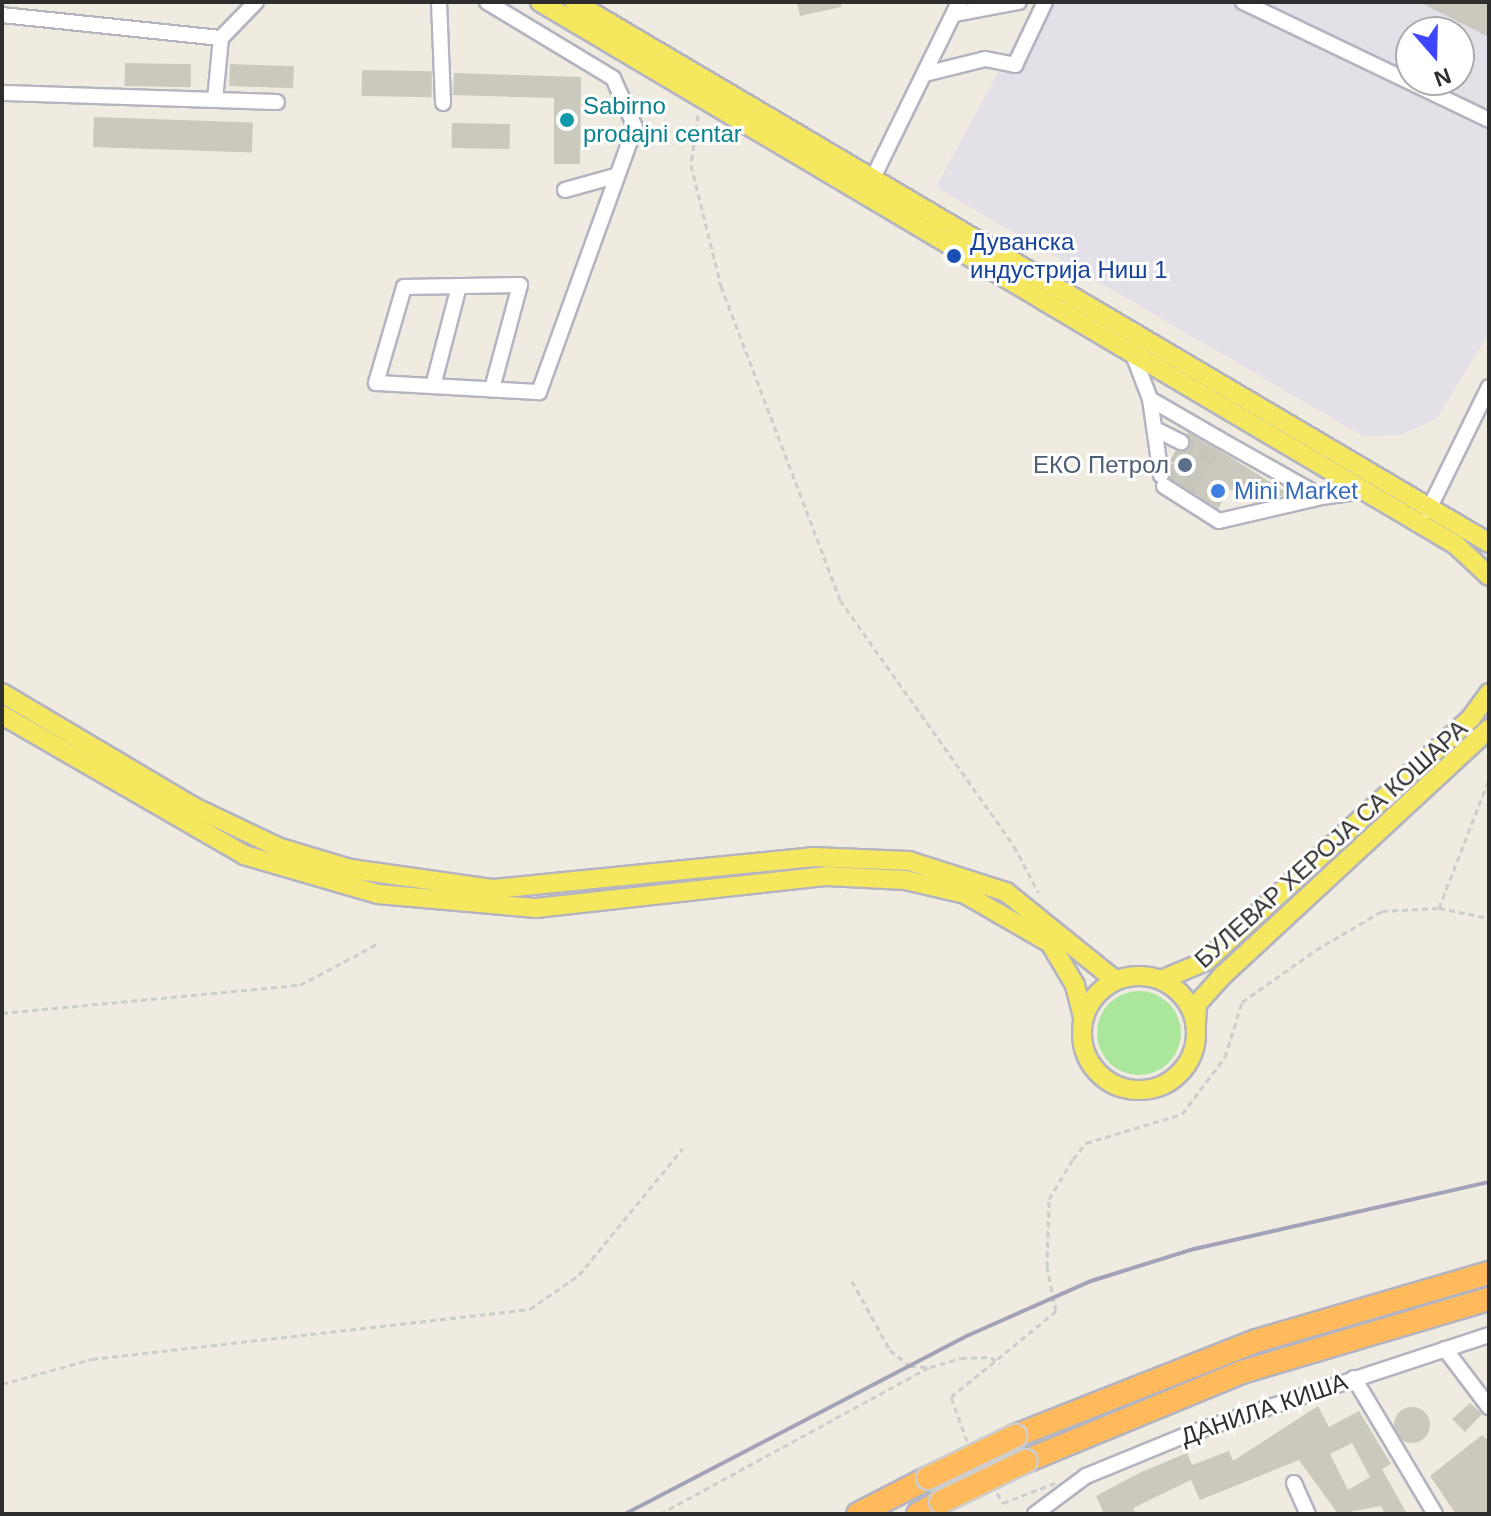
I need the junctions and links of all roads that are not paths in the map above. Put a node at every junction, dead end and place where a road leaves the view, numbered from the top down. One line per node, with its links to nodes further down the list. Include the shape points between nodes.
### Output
1 (256, 2): 11 (street)
2 (439, 2): 16 (street)
3 (487, 2): 18 (street, via 596,65 624,91 635,127)
4 (540, 2): 19 (main road, via 705,101)
5 (574, 2): 19 (main road)
6 (1019, 2): 9 (street)
7 (1045, 2): 12 (street, via 1015,65 985,59)
8 (1243, 2): 17 (street)
9 (957, 8): 12 (street)
10 (2, 15): 11 (street)
11 (221, 38): 14 (street)
12 (925, 74): 19 (street)
13 (2, 93): 14 (street)
14 (215, 100): 15 (street)
15 (277, 102)
16 (443, 103)
17 (1489, 120)
18 (618, 173): 20 (street, via 604,185); 25 (street, via 544,384 532,396)
19 (867, 188): 22 (main road); 31 (main road)
20 (565, 190)
21 (459, 286): 23 (street); 23 (street, via 404,287 376,383); 25 (street, via 520,285)
22 (1134, 357): 26 (street); 29 (main road)
23 (433, 386): 25 (street)
24 (1489, 387): 31 (street)
25 (492, 389)
26 (1150, 399): 27 (street); 30 (street)
27 (1159, 431): 28 (street); 28 (street)
28 (1167, 465): 30 (street, via 1183,500 1224,521)
29 (1364, 491): 30 (street); 33 (main road, via 1456,545)
30 (1322, 497)
31 (1428, 511): 32 (main road)
32 (1489, 543)
33 (1489, 576)
34 (2, 693): 38 (main road, via 194,807 280,848 351,869 494,889 812,857 909,861 1006,892)
35 (1489, 693): 39 (main road, БУЛЕВАР ХЕРОЈА СА КОШАРА, via 1471,718 1206,961)
36 (2, 715): 40 (main road, via 244,855 378,894 536,908 827,876 905,880 965,894 1050,943 1075,985)
37 (1489, 729): 41 (main road, БУЛЕВАР ХЕРОЈА СА КОШАРА, via 1222,976 1197,1004)
38 (1115, 980): 39 (main road); 40 (main road)
39 (1161, 980): 41 (main road, via 1184,998)
40 (1083, 1017): 41 (main road, via 1082,1043 1092,1066 1111,1083 1135,1090 1160,1086 1181,1071 1194,1050)
41 (1196, 1024)
42 (1489, 1273): 50 (highway, bridge, via 1256,1341 1015,1436)
43 (1489, 1299): 51 (highway, bridge, via 1242,1372 1026,1461)
44 (1489, 1335): 45 (street, ДАНИЛА КИША)
45 (1445, 1349): 46 (street, ДАНИЛА КИША); 47 (street)
46 (1354, 1378): 49 (street, ДАНИЛА КИША, via 1191,1433 1065,1488); 54 (street)
47 (1489, 1407)
48 (1294, 1483): 53 (street)
49 (1049, 1510): 52 (street)
50 (858, 1514)
51 (918, 1514)
52 (1035, 1514)
53 (1308, 1514)
54 (1435, 1514)

